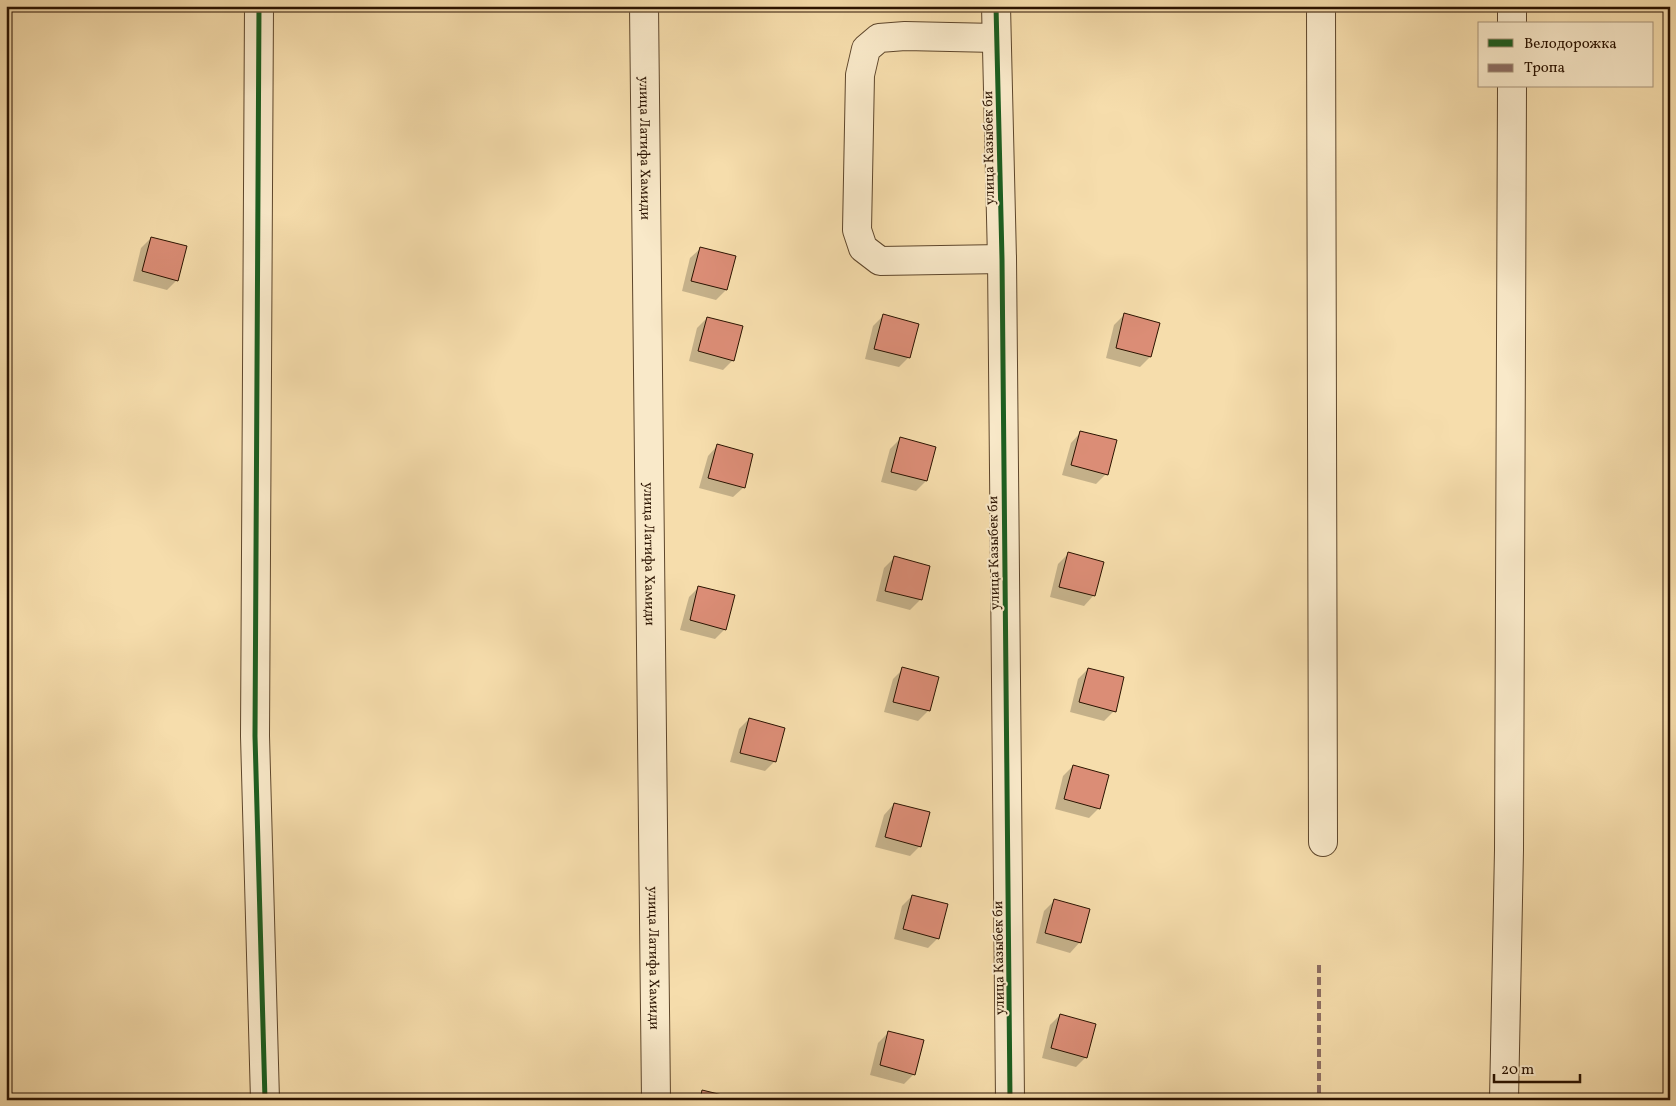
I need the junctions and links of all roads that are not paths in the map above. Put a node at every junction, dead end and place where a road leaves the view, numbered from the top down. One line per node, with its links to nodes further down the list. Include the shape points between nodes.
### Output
1 (259, 6): 11 (street, via 255,736)
2 (644, 6): 12 (street, улица Латифа Хамиди)
3 (996, 6): 7 (street, улица Казыбек би)
4 (1322, 6): 10 (street)
5 (1512, 6): 6 (street)
6 (1512, 22)
7 (996, 38): 9 (street, улица Казыбек би); 9 (street, via 879,38 866,49 860,76 857,230 863,248 880,261)
8 (1512, 88): 14 (street, via 1509,850)
9 (1002, 259): 13 (street, улица Казыбек би)
10 (1323, 842)
11 (265, 1100)
12 (656, 1100)
13 (1010, 1100)
14 (1504, 1100)

